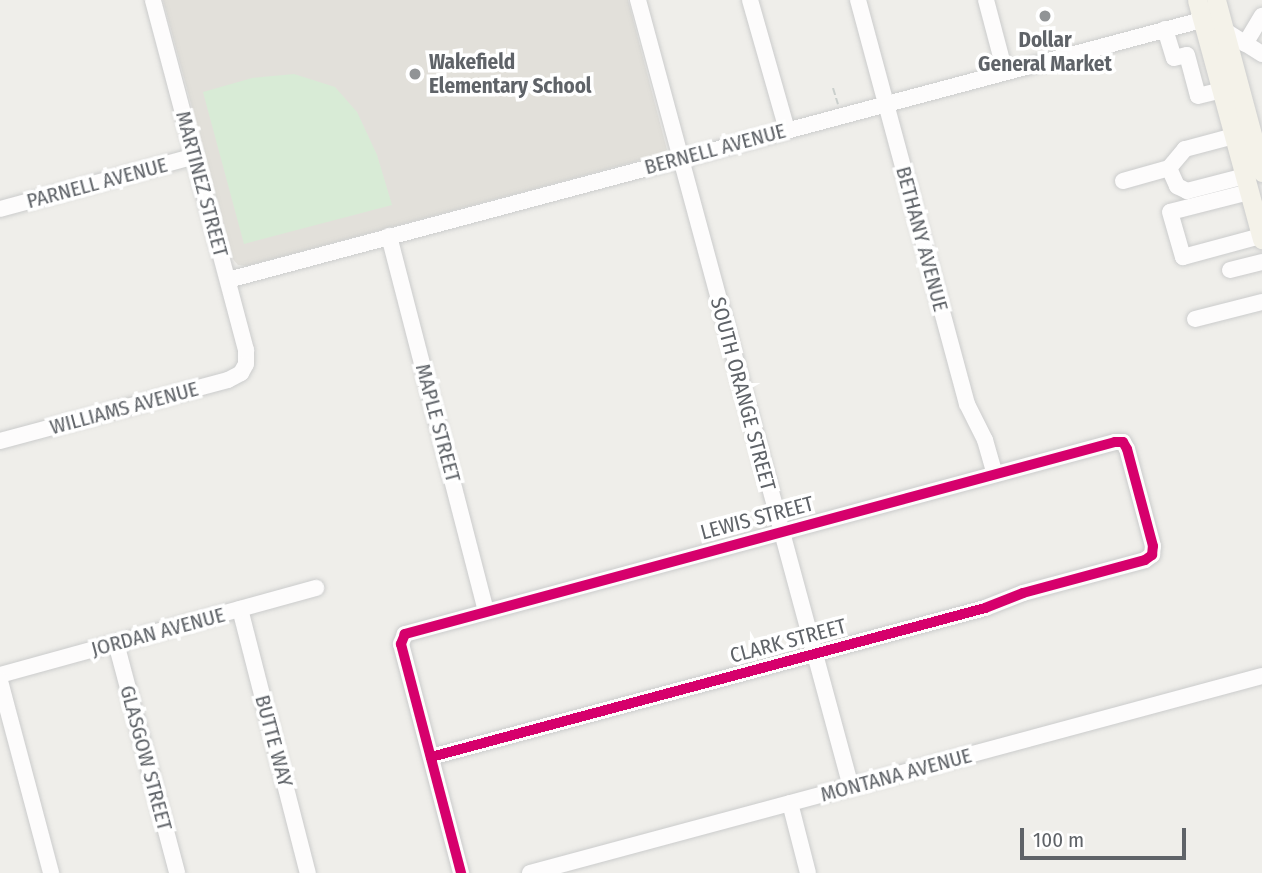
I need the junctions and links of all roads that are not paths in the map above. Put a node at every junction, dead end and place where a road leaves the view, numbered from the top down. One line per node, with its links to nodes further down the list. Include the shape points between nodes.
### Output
1 (153, 0): 19 (street, MARTINEZ STREET)
2 (638, 0): 20 (street, SOUTH ORANGE STREET)
3 (750, 0): 17 (street)
4 (858, 0): 16 (street, BETHANY AVENUE)
5 (986, 0): 14 (street)
6 (1197, 0): 9 (main road)
7 (1216, 0): 11 (main road)
8 (1262, 16): 12 (street)
9 (1202, 20): 10 (street, BERNELL AVENUE); 15 (main road)
10 (1165, 29): 14 (street, BERNELL AVENUE); 15 (street, via 1174,58 1187,55 1198,96)
11 (1224, 30): 12 (street); 22 (main road)
12 (1245, 44): 13 (street)
13 (1262, 54)
14 (1005, 72): 16 (street, BERNELL AVENUE)
15 (1222, 90): 18 (main road)
16 (886, 104): 17 (street, BERNELL AVENUE); 34 (street, BETHANY AVENUE, via 967,404)
17 (788, 130): 20 (street, BERNELL AVENUE)
18 (1234, 136): 21 (street, via 1185,149); 22 (main road)
19 (195, 156): 24 (street, PARNELL AVENUE); 29 (street, MARTINEZ STREET)
20 (680, 159): 25 (street, BERNELL AVENUE); 35 (street, SOUTH ORANGE STREET)
21 (1169, 168): 22 (street, via 1177,186 1187,191); 23 (street)
22 (1252, 180): 26 (main road); 26 (street, via 1170,212 1183,257)
23 (1123, 181)
24 (0, 209)
25 (389, 236): 29 (street, BERNELL AVENUE); 39 (street, MAPLE STREET)
26 (1261, 238)
27 (1262, 262): 28 (street)
28 (1230, 270)
29 (228, 280): 32 (street, MARTINEZ STREET, via 246,350)
30 (1262, 302): 31 (street)
31 (1195, 319)
32 (244, 369): 33 (street, WILLIAMS AVENUE, via 228,380)
33 (0, 441)
34 (995, 474): 35 (street, LEWIS STREET); 36 (street, LEWIS STREET, via 1123,442)
35 (780, 532): 39 (street, LEWIS STREET); 41 (street, SOUTH ORANGE STREET)
36 (1152, 555): 41 (street, CLARK STREET, via 985,608)
37 (316, 588): 38 (street, JORDAN AVENUE)
38 (240, 609): 40 (street, JORDAN AVENUE); 50 (street, BUTTE WAY)
39 (486, 610): 45 (street, LEWIS STREET, via 402,636)
40 (116, 643): 42 (street, JORDAN AVENUE); 49 (street, GLASGOW STREET)
41 (814, 654): 45 (street, CLARK STREET); 46 (street, SOUTH ORANGE STREET)
42 (0, 675)
43 (1262, 676): 46 (street, MONTANA AVENUE)
44 (0, 681): 48 (street)
45 (431, 757): 51 (street)
46 (851, 787): 47 (street, MONTANA AVENUE)
47 (790, 803): 52 (street, MONTANA AVENUE); 53 (street)
48 (51, 873)
49 (177, 873)
50 (309, 873)
51 (461, 873)
52 (530, 873)
53 (808, 873)

